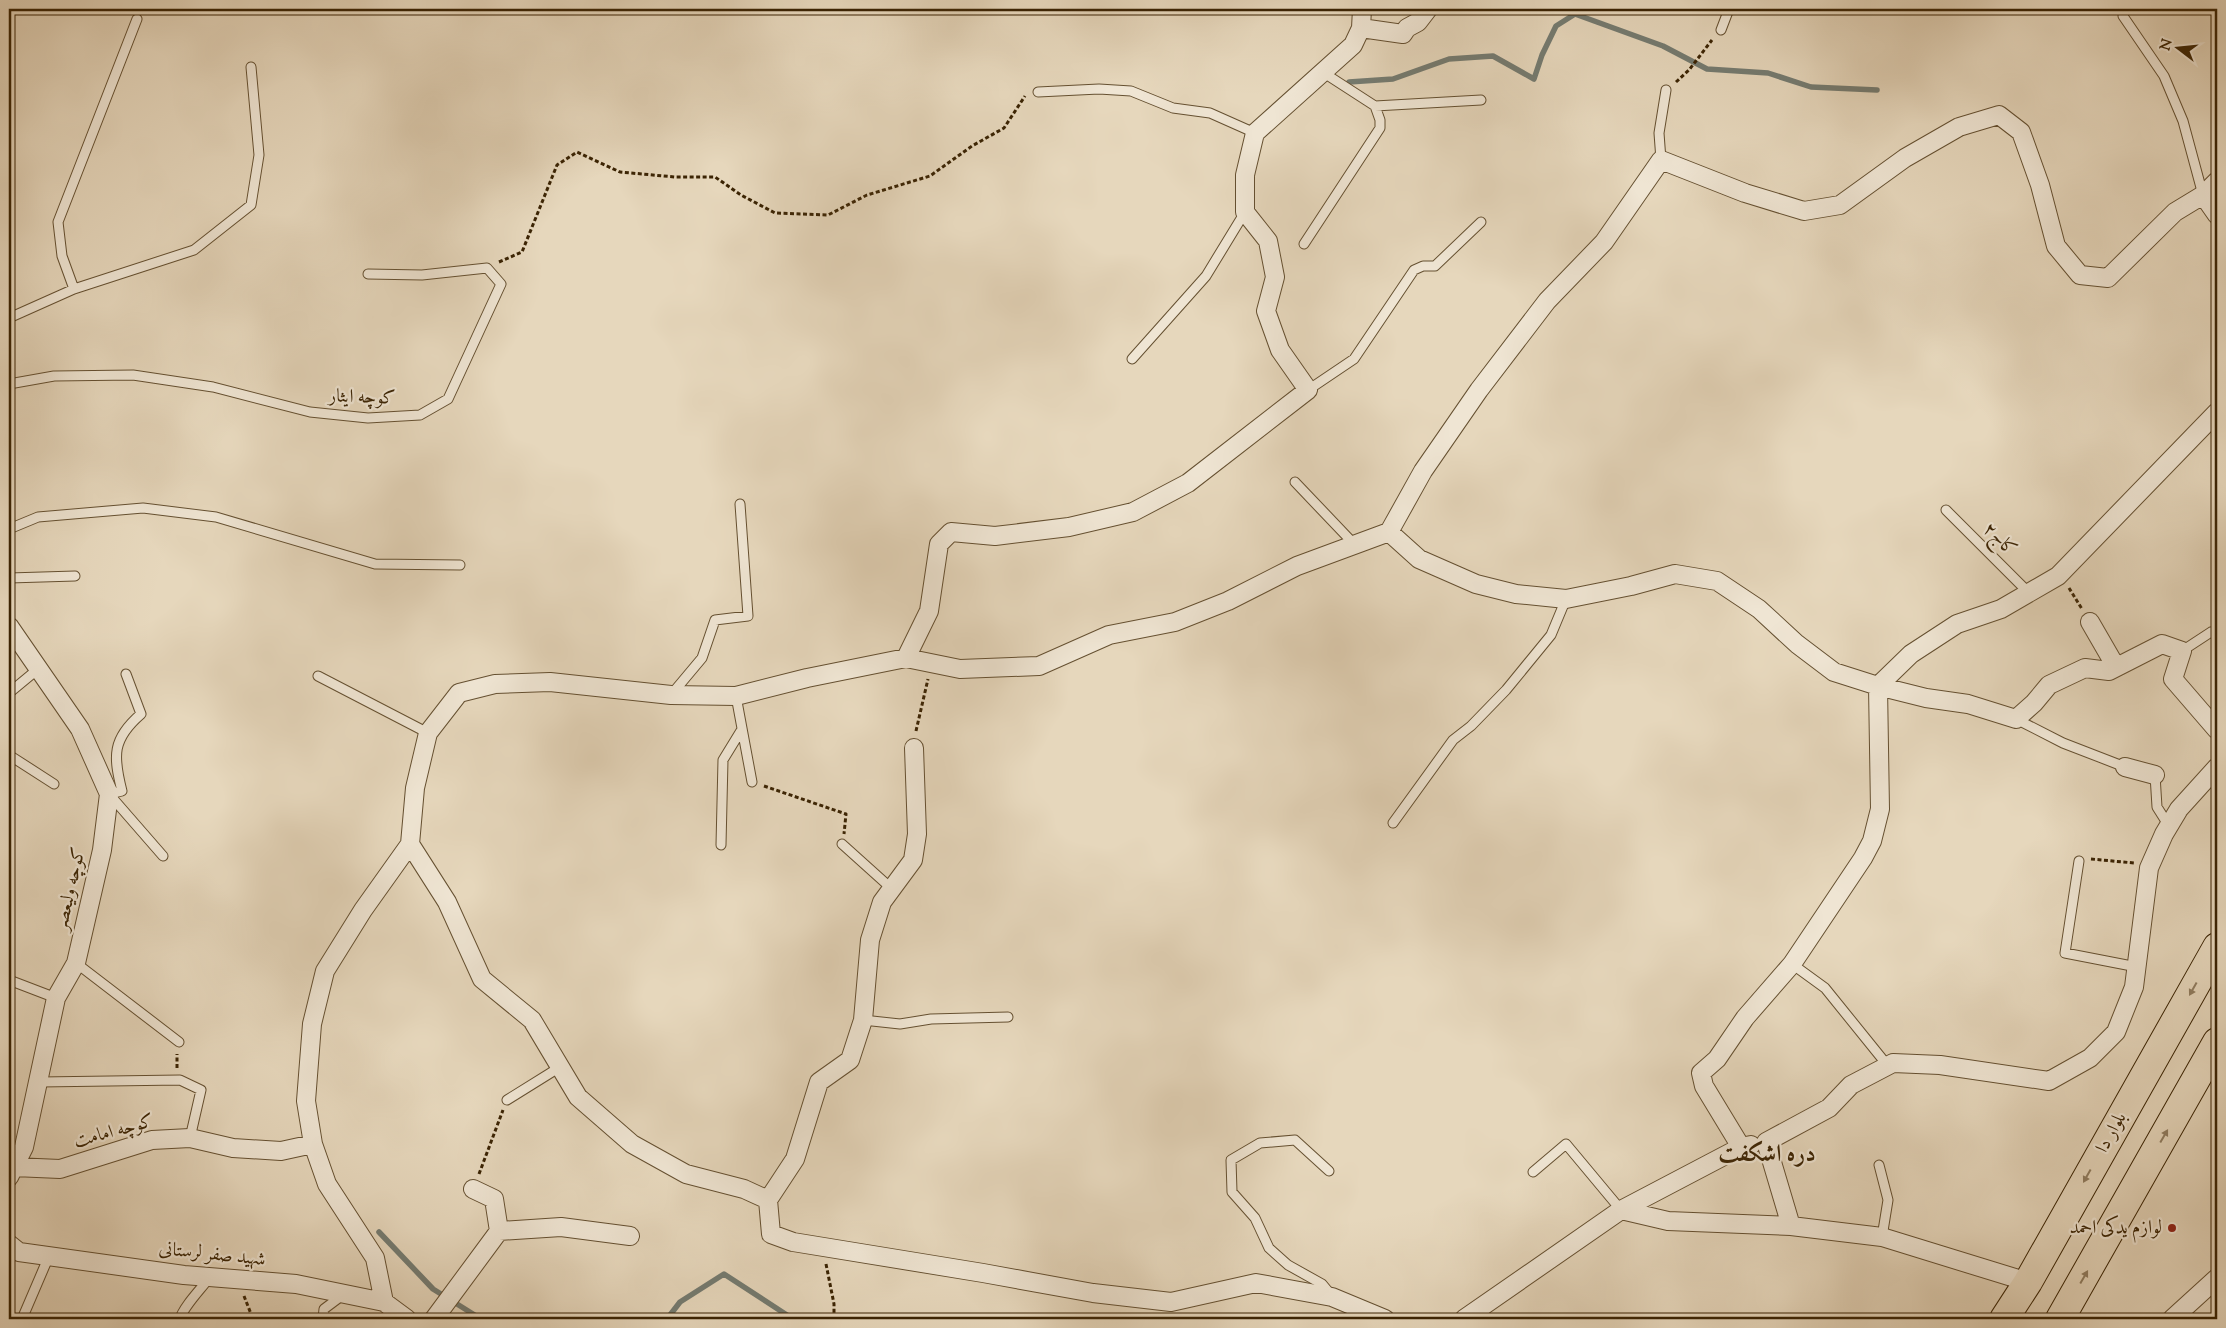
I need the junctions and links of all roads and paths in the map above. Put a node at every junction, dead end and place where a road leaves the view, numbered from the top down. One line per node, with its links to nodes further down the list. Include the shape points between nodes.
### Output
1 (1362, 9): 6 (street)
2 (1428, 9): 6 (street, via 1403,34)
3 (1728, 9): 7 (lane)
4 (2123, 16): 17 (lane, via 2164,76 2183,122)
5 (137, 19): 24 (lane, via 58,222 62,256)
6 (1361, 28): 9 (street, via 1353,45)
7 (1722, 30): 10 (path, via 1689,70)
8 (251, 67): 24 (lane, via 259,155 251,204 194,250)
9 (1324, 74): 13 (lane); 14 (street)
10 (1666, 90): 15 (lane, via 1659,133)
11 (1038, 92): 14 (lane, via 1131,91 1173,108 1210,114); 22 (path, via 1026,94 1004,128 930,176 868,196 828,215 775,213 715,177 620,172 577,152 557,166 522,252)
12 (1481, 100): 13 (lane)
13 (1375, 106): 21 (lane, via 1380,128)
14 (1255, 133): 18 (street, via 1245,175)
15 (1661, 160): 17 (street, via 1745,193 1804,211 1840,205 1905,158 1959,127 1999,115 2021,132 2040,185 2056,246 2080,275 2108,278 2175,212); 34 (street, via 1604,242 1548,301 1479,390 1423,471)
16 (2217, 181): 17 (street)
17 (2203, 195): 19 (street)
18 (1245, 212): 26 (lane, via 1206,276); 28 (street, via 1268,241 1275,277 1266,311 1280,350)
19 (2217, 215)
20 (1481, 222): 28 (lane, via 1435,266 1414,270 1354,359)
21 (1304, 244)
22 (488, 268): 23 (lane, via 422,275); 27 (lane, کوچه ایثار, via 501,284 479,336 448,399 420,415 368,418 310,412 213,387 133,375 54,376)
23 (368, 274)
24 (74, 289): 25 (lane)
25 (9, 318)
26 (1132, 359)
27 (9, 384)
28 (1308, 390): 46 (street, via 1188,483 1133,512 1069,527 995,536 951,532 940,544 929,611)
29 (2217, 412): 37 (street)
30 (1295, 482): 35 (lane)
31 (740, 504): 54 (lane, via 748,616 715,620 702,658)
32 (1946, 510): 40 (lane, کاج۲)
33 (9, 529): 36 (lane, via 38,517 143,508 216,517 375,564)
34 (1389, 532): 35 (street); 41 (street, via 1419,559 1476,584 1516,594)
35 (1356, 544): 47 (street, via 1297,566 1228,601 1175,622 1109,635 1039,666 960,669)
36 (460, 565)
37 (2060, 574): 40 (street); 42 (path)
38 (75, 576): 39 (lane)
39 (9, 578)
40 (2029, 593): 52 (street, via 2001,609 1957,624 1910,654)
41 (1566, 599): 52 (street, via 1675,574 1717,581 1759,609 1834,672); 68 (lane, via 1551,636 1506,690 1453,740)
42 (2090, 622): 48 (street)
43 (9, 626): 49 (street)
44 (2217, 631): 45 (lane, via 2210,632)
45 (2182, 651): 48 (street, via 2162,644); 58 (street, via 2173,679)
46 (906, 658): 47 (street); 55 (street)
47 (932, 664): 60 (path, via 917,721)
48 (2116, 667): 56 (street, via 2109,670 2085,668 2049,685)
49 (38, 669): 53 (lane); 67 (street, via 80,729)
50 (126, 674): 67 (lane, via 141,714 118,741 115,766 122,791)
51 (318, 676): 59 (lane)
52 (1878, 686): 56 (street, via 1968,704); 79 (street, via 1880,809 1872,841)
53 (9, 693)
54 (670, 695): 55 (street); 59 (street, via 550,682 495,684 459,693)
55 (736, 696): 57 (lane)
56 (2016, 719): 62 (lane, via 2063,743)
57 (742, 728): 65 (lane); 72 (lane, via 723,760)
58 (2217, 730)
59 (428, 733): 70 (street, via 415,788)
60 (914, 748): 76 (street, via 917,834 913,860)
61 (9, 755): 66 (lane)
62 (2125, 767): 64 (street)
63 (2217, 767): 69 (street, via 2179,809)
64 (2155, 775): 69 (lane, via 2157,807)
65 (752, 782): 71 (path, via 846,814)
66 (54, 784)
67 (109, 794): 73 (lane); 78 (street, کوچه ولیعصر, via 102,850)
68 (1394, 823)
69 (2169, 826): 75 (street)
70 (410, 844): 88 (street, via 447,902 482,979 532,1020); 94 (street, via 325,971 312,1024 306,1101)
71 (842, 844): 76 (lane)
72 (721, 845)
73 (163, 856)
74 (2079, 861): 75 (path, via 2134,863); 80 (lane, via 2065,953)
75 (2149, 868): 80 (street)
76 (892, 889): 84 (street, via 882,902 870,940)
77 (2217, 947): 112 (main road, بلوار دا, one-way to 112)
78 (76, 964): 82 (street, کوچه ولیعصر); 85 (lane)
79 (1792, 964): 87 (lane, via 1825,988); 95 (street, via 1745,1018 1717,1059 1701,1072 1704,1086)
80 (2137, 967): 87 (street, via 2134,987 2116,1032 2090,1058 2049,1081 1940,1065 1893,1063)
81 (9, 980): 82 (lane)
82 (56, 998): 90 (street, کوچه ولیعصر)
83 (1008, 1017): 84 (lane, via 931,1019 900,1024)
84 (863, 1020): 101 (street, via 850,1060 819,1082 795,1158)
85 (179, 1042): 89 (path, via 176,1063)
86 (2217, 1042): 126 (main road, one-way to 86)
87 (1888, 1066): 93 (street, via 1851,1085 1829,1108)
88 (560, 1067): 91 (lane); 101 (street, via 578,1097 632,1144 686,1174 744,1189)
89 (180, 1080): 90 (lane); 92 (lane, via 201,1090)
90 (40, 1082): 98 (street, کوچه ولیعصر, via 24,1147)
91 (507, 1100): 100 (path)
92 (190, 1138): 94 (street, کوچه امامت, via 233,1148 282,1151); 98 (street, کوچه امامت, via 152,1140 60,1169)
93 (1766, 1142): 95 (street); 103 (street)
94 (313, 1144): 115 (street, via 327,1184 375,1258)
95 (1741, 1147): 102 (street)
96 (1879, 1165): 106 (lane, via 1888,1200)
97 (1329, 1171): 114 (lane, via 1294,1140 1260,1143 1231,1160 1232,1192 1255,1218 1269,1248 1288,1265 1322,1284)
98 (11, 1172)
99 (1534, 1172): 102 (lane, via 1566,1144)
100 (473, 1189): 104 (street, via 494,1199)
101 (768, 1200): 108 (street, via 771,1234)
102 (1621, 1210): 103 (street, via 1668,1221); 117 (street)
103 (1790, 1226): 106 (street)
104 (499, 1231): 105 (street, via 561,1227); 116 (street)
105 (630, 1236)
106 (1882, 1237): 112 (street)
107 (9, 1244): 109 (street, شهید صفر لرستانی, via 19,1252)
108 (822, 1247): 114 (street, via 1093,1293 1171,1302 1256,1283); 122 (path)
109 (48, 1256): 110 (street, شهید صفر لرستانی); 118 (lane)
110 (210, 1277): 113 (street, شهید صفر لرستانی, via 296,1284); 119 (lane, via 182,1310)
111 (2217, 1278): 127 (street)
112 (2028, 1282): 125 (main road, بلوار دا)
113 (345, 1294): 115 (street, شهید صفر لرستانی); 120 (lane, via 324,1310)
114 (1332, 1296): 123 (street)
115 (384, 1302): 121 (street, شهید صفر لرستانی)
116 (438, 1313)
117 (1484, 1314): 124 (street)
118 (22, 1319)
119 (180, 1319)
120 (323, 1319)
121 (407, 1319)
122 (834, 1319)
123 (1385, 1319)
124 (1464, 1319)
125 (2004, 1319)
126 (2060, 1319)
127 (2172, 1319)

